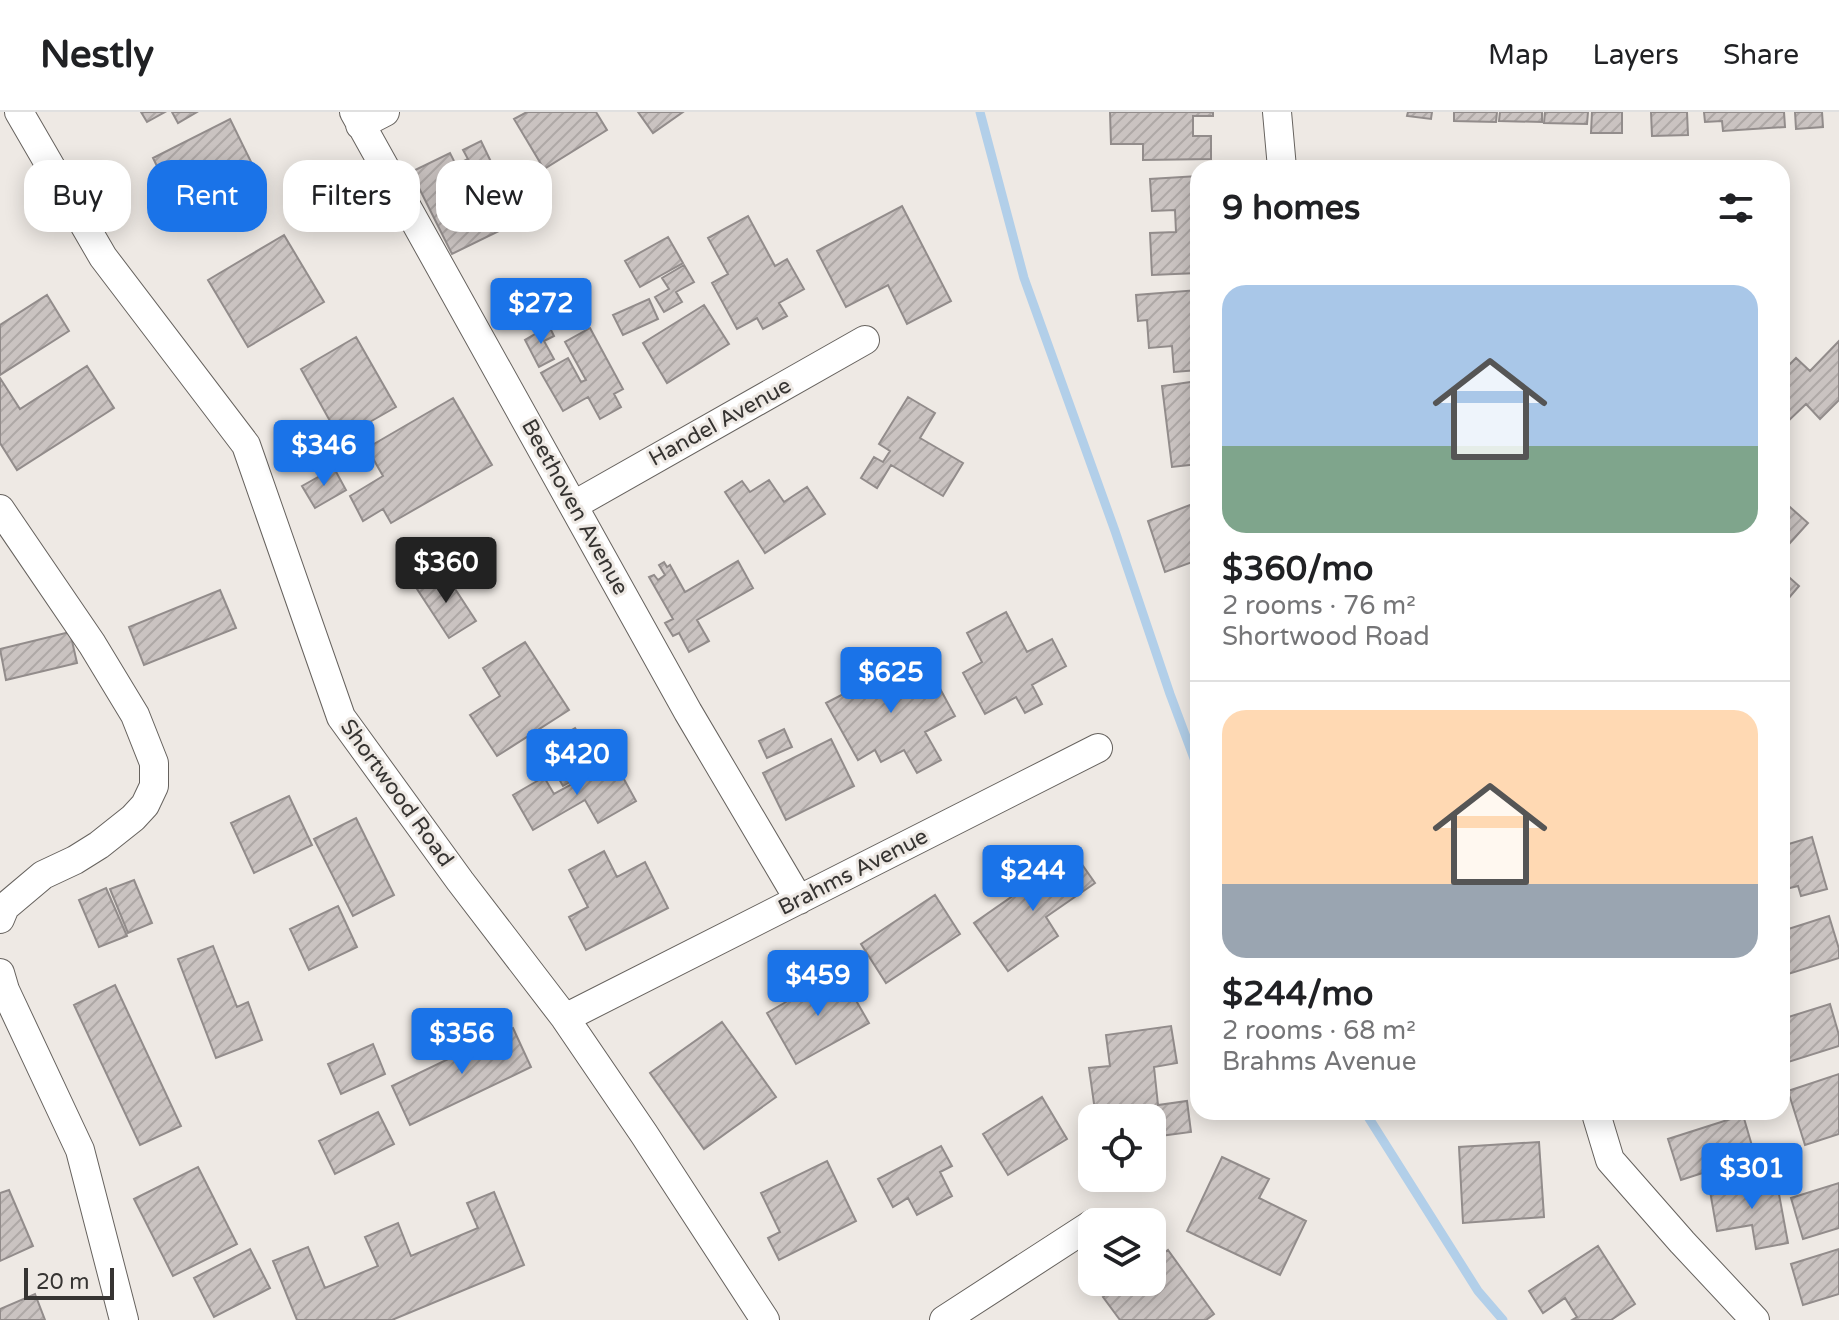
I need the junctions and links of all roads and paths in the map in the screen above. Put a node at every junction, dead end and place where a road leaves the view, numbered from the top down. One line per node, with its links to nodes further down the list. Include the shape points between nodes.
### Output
1 (19, 112): 12 (street, Shortwood Road, via 103,257 246,445 341,717)
2 (1277, 112): 4 (street)
3 (366, 116): 6 (street, Beethoven Avenue)
4 (1281, 160)
5 (865, 340): 6 (street, Handel Avenue)
6 (574, 505): 9 (street, Beethoven Avenue)
7 (0, 509): 10 (street, via 135,715 154,763 154,786 133,818 99,845 43,875 5,907)
8 (1098, 748): 9 (street, Brahms Avenue)
9 (799, 900): 12 (street, Brahms Avenue)
10 (0, 919)
11 (0, 973): 15 (street, via 80,1150)
12 (565, 1018): 16 (street, Shortwood Road)
13 (1598, 1120): 18 (street, via 1610,1160)
14 (1078, 1233): 17 (street)
15 (124, 1320)
16 (765, 1320)
17 (944, 1320)
18 (1755, 1320)

